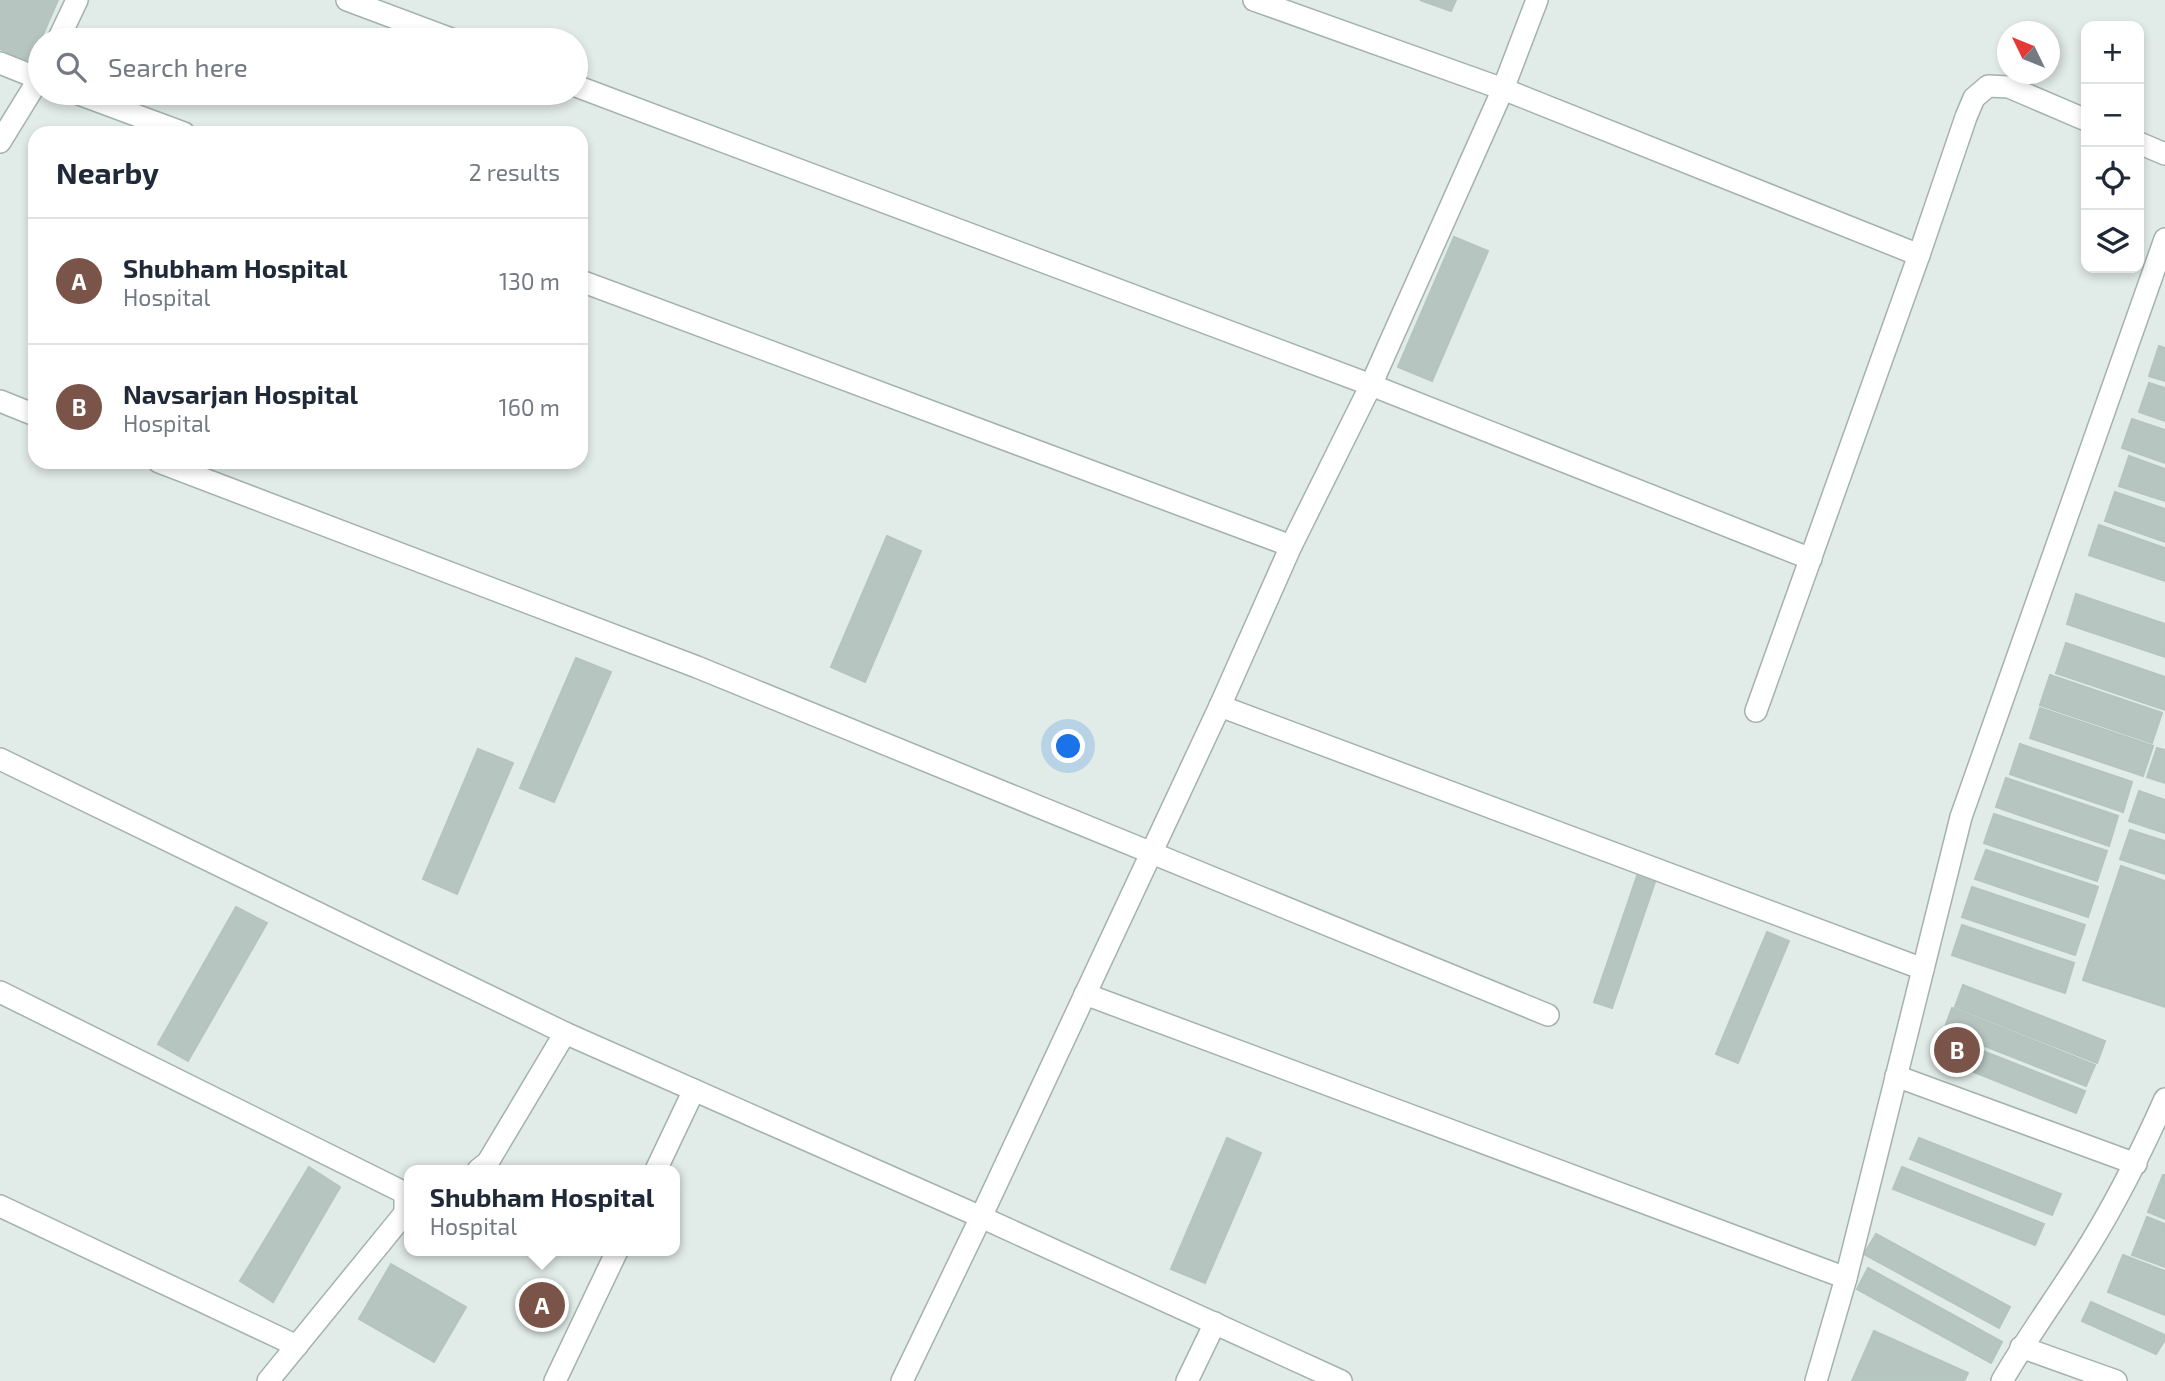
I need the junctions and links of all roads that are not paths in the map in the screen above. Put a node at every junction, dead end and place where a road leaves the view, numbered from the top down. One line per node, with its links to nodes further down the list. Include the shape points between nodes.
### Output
1 (77, 0): 5 (street)
2 (347, 0): 6 (street)
3 (1254, 0): 9 (street)
4 (1537, 0): 9 (street)
5 (64, 28)
6 (422, 28)
7 (0, 63): 8 (street)
8 (28, 74)
9 (1503, 89): 19 (street); 21 (street)
10 (588, 91): 21 (street)
11 (28, 98): 15 (street)
12 (108, 105): 14 (street)
13 (2081, 118): 19 (street, via 2009,87 1988,86 1974,98 1966,117)
14 (165, 126)
15 (0, 142)
16 (2144, 145): 17 (street)
17 (2165, 154)
18 (2165, 239): 31 (street, via 1961,817)
19 (1919, 255): 26 (street)
20 (588, 284): 25 (street)
21 (1371, 385): 25 (street); 26 (street)
22 (0, 401): 23 (street)
23 (28, 412)
24 (177, 469): 30 (street, via 697,667)
25 (1291, 546): 27 (street)
26 (1811, 559): 28 (street)
27 (1220, 706): 30 (street); 31 (street)
28 (1756, 711)
29 (0, 759): 35 (street)
30 (1151, 853): 33 (street); 34 (street)
31 (1923, 969): 36 (street)
32 (0, 992): 42 (street)
33 (1085, 994): 45 (street); 47 (street)
34 (1548, 1016)
35 (565, 1033): 37 (street); 40 (street)
36 (1896, 1076): 39 (street); 47 (street)
37 (694, 1090): 41 (street); 45 (street)
38 (2165, 1100): 39 (street)
39 (2136, 1164): 50 (street, via 2081,1259)
40 (484, 1165)
41 (658, 1165)
42 (404, 1192)
43 (0, 1206): 49 (street)
44 (404, 1214): 49 (street)
45 (981, 1217): 48 (street); 53 (street)
46 (615, 1256): 52 (street)
47 (1846, 1278): 56 (street)
48 (1214, 1323): 54 (street); 55 (street)
49 (297, 1346): 51 (street)
50 (2021, 1347): 57 (street); 58 (street)
51 (268, 1381)
52 (555, 1381)
53 (902, 1381)
54 (1187, 1381)
55 (1341, 1381)
56 (1816, 1381)
57 (2002, 1381)
58 (2116, 1381)

